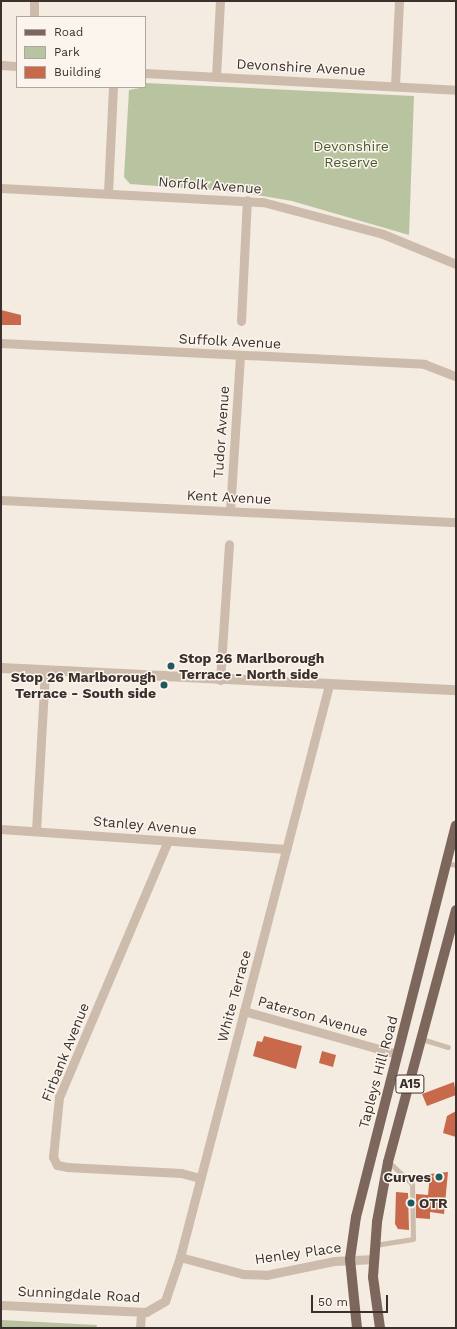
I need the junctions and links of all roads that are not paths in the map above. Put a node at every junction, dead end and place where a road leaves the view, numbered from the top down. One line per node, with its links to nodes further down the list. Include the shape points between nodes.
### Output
1 (34, 1): 4 (street)
2 (220, 1): 8 (street)
3 (399, 1): 9 (street)
4 (34, 16)
5 (1, 65): 6 (street)
6 (16, 66)
7 (146, 73): 8 (street, Devonshire Avenue)
8 (216, 76): 9 (street, Devonshire Avenue)
9 (395, 86): 11 (street, Devonshire Avenue)
10 (113, 88): 13 (street)
11 (456, 90)
12 (1, 188): 13 (street, Norfolk Avenue)
13 (108, 193): 14 (street, Norfolk Avenue)
14 (247, 200): 15 (street, Norfolk Avenue, via 383,234); 16 (street)
15 (456, 264)
16 (241, 321)
17 (1, 343): 18 (street, Suffolk Avenue)
18 (240, 355): 19 (street, Suffolk Avenue, via 424,364); 21 (street, Tudor Avenue)
19 (456, 376)
20 (1, 500): 21 (street, Kent Avenue)
21 (230, 511): 22 (street, Kent Avenue)
22 (456, 522)
23 (229, 544): 26 (street)
24 (1, 668): 25 (street)
25 (45, 670): 26 (street); 31 (street)
26 (220, 680): 27 (street)
27 (330, 685): 28 (street); 33 (street, White Terrace)
28 (456, 690)
29 (456, 826): 34 (main road, Tapleys Hill Road / A15)
30 (1, 829): 31 (street, Stanley Avenue)
31 (36, 831): 32 (street, Stanley Avenue)
32 (167, 843): 33 (street, Stanley Avenue); 41 (street, Firbank Avenue, via 59,1096 53,1157 57,1165 67,1167 181,1173)
33 (286, 849): 36 (street, White Terrace)
34 (451, 864): 39 (main road, Tapleys Hill Road / A15)
35 (456, 910): 37 (main road, A15)
36 (244, 1011): 39 (street, Paterson Avenue); 41 (street, White Terrace)
37 (422, 1039): 38 (lane); 40 (main road, A15)
38 (448, 1047)
39 (397, 1054): 44 (main road, Tapleys Hill Road / A15, via 365,1175)
40 (388, 1162): 42 (main road, A15); 42 (lane, via 412,1184 413,1239)
41 (200, 1178): 43 (street, White Terrace)
42 (375, 1246): 45 (main road, A15)
43 (180, 1257): 44 (street, Henley Place, via 243,1274 266,1275); 47 (street, White Terrace, via 165,1301)
44 (350, 1259): 45 (street, Henley Place); 50 (main road, Tapleys Hill Road / A15)
45 (374, 1259): 51 (main road, A15)
46 (1, 1305): 48 (street, Sunningdale Road)
47 (156, 1309): 48 (street, Sunningdale Road)
48 (141, 1312): 49 (street)
49 (140, 1328)
50 (357, 1328)
51 (380, 1328)

